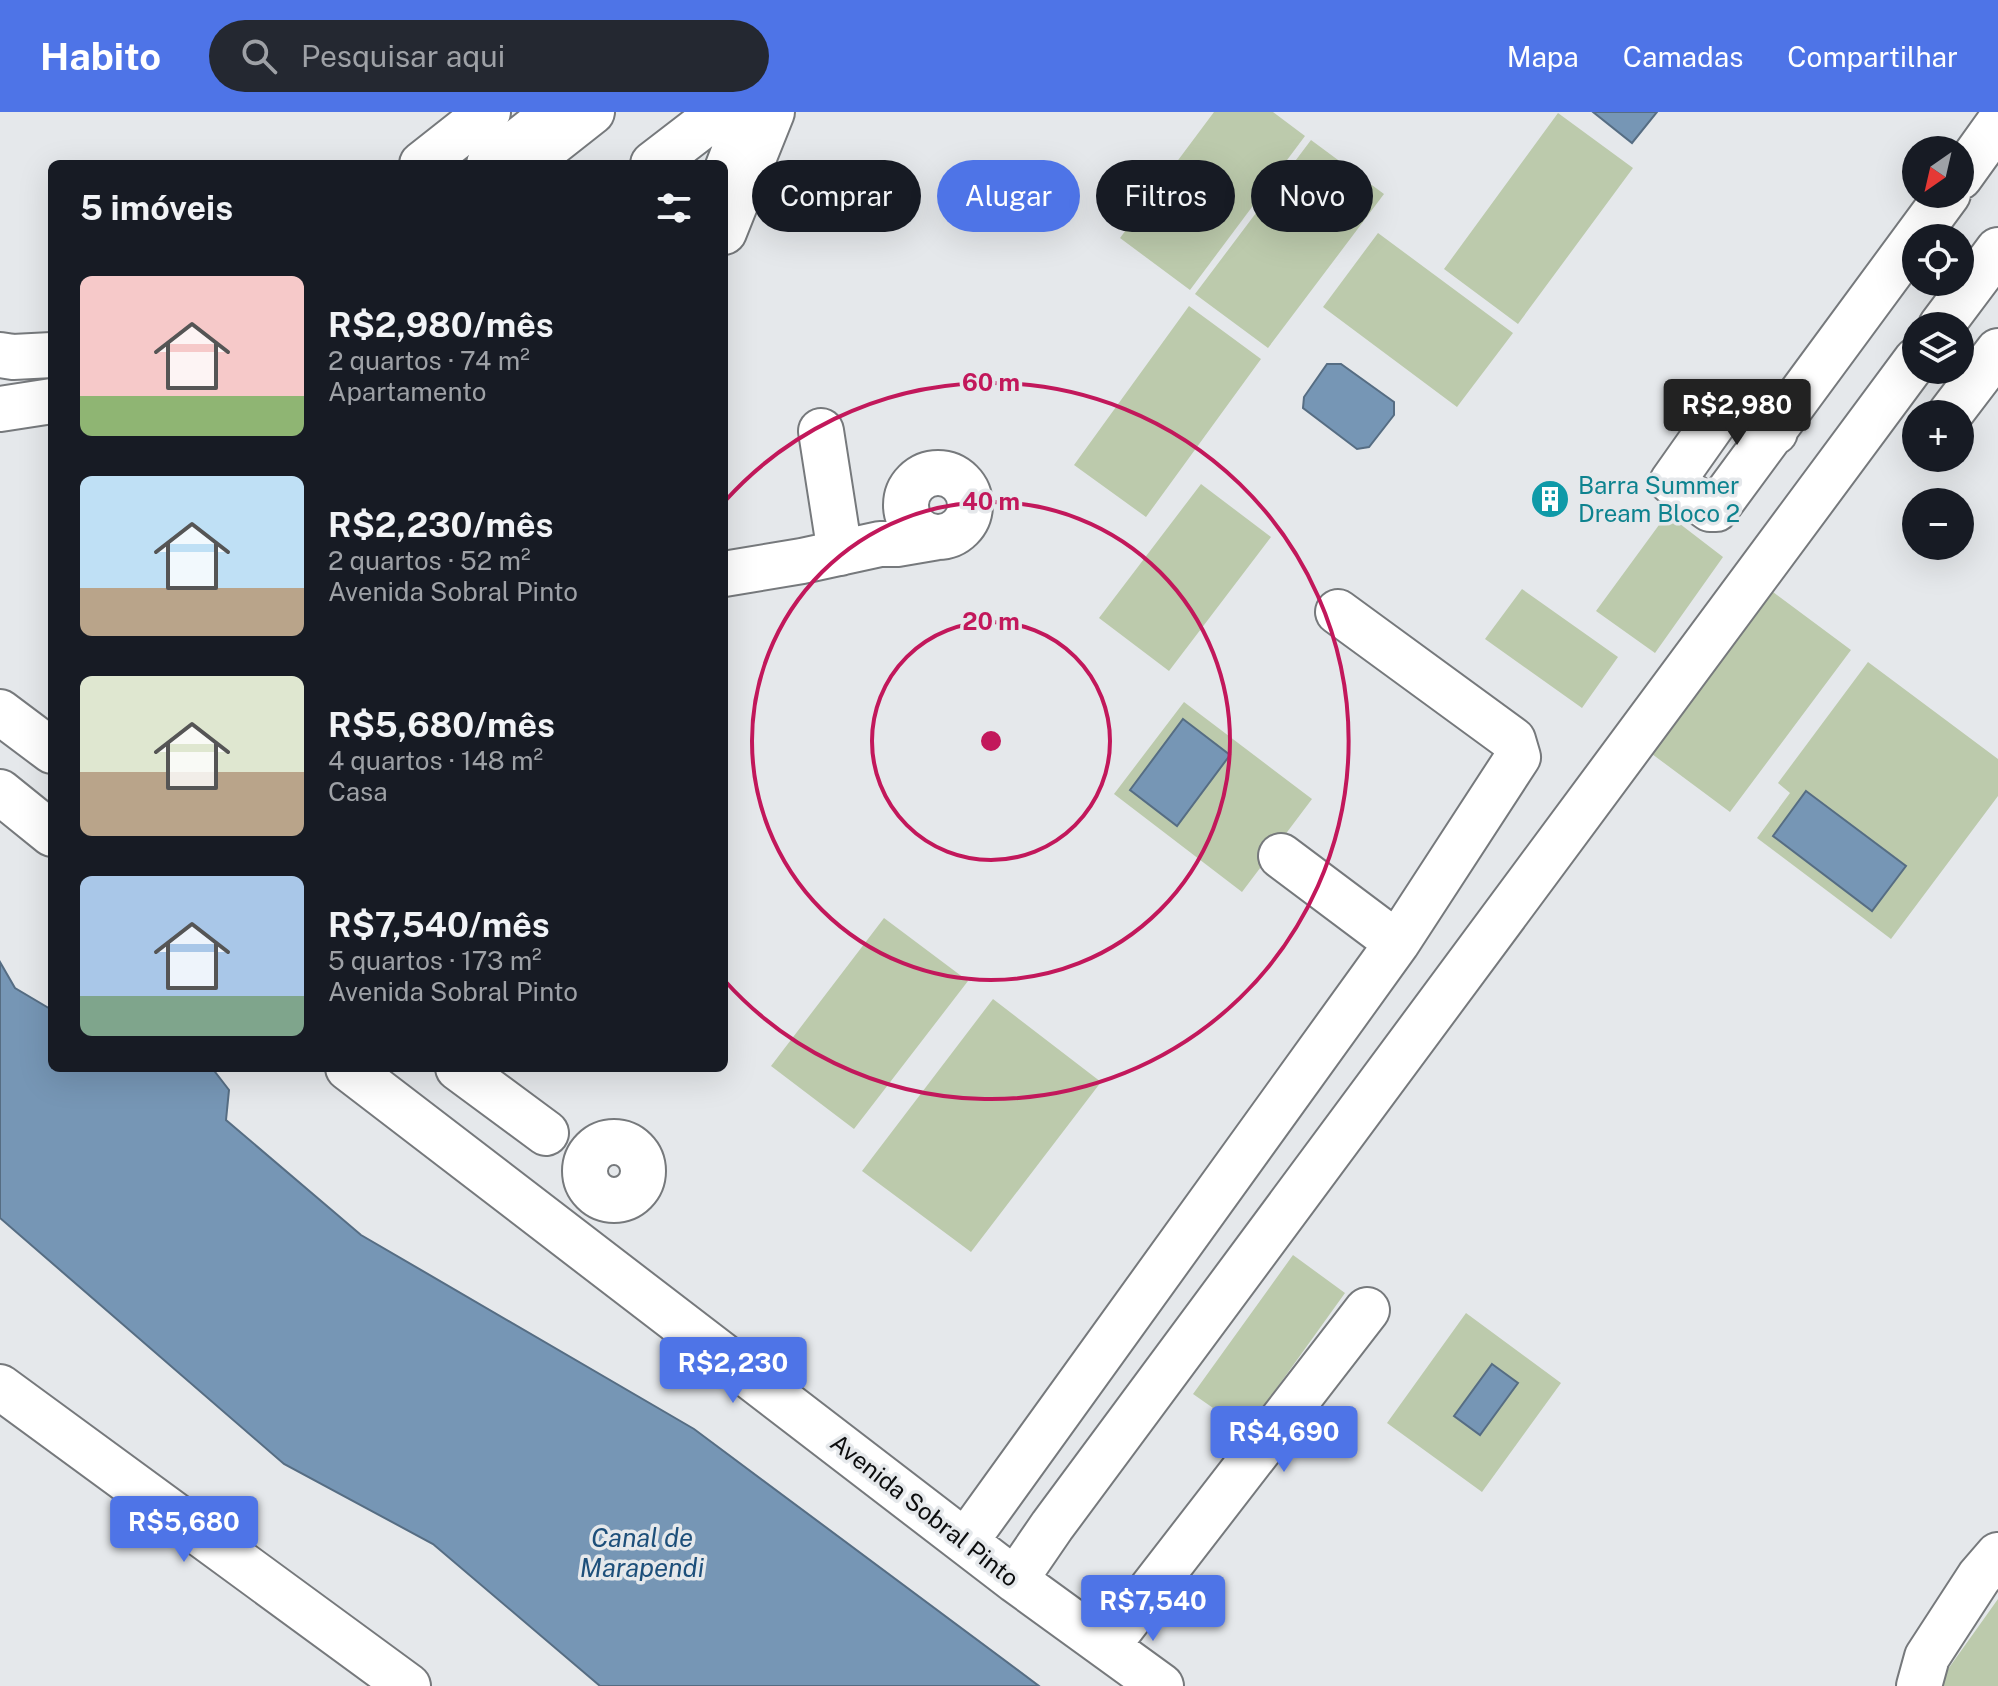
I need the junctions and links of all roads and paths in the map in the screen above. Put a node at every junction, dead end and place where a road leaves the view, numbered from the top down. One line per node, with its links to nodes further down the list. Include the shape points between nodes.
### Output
1 (488, 112): 8 (street)
2 (555, 112): 9 (street)
3 (592, 112): 10 (street)
4 (691, 112): 11 (street)
5 (754, 117): 12 (street, via 714,117); 13 (street); 15 (street)
6 (1998, 124): 7 (street)
7 (1974, 157)
8 (427, 160)
9 (494, 160)
10 (531, 160)
11 (628, 160)
12 (658, 160)
13 (728, 169)
14 (1938, 208): 26 (street)
15 (728, 217)
16 (1998, 250): 17 (street)
17 (1952, 312)
18 (1998, 351): 20 (street)
19 (1902, 379): 47 (street)
20 (1961, 400)
21 (48, 402): 22 (street)
22 (0, 409)
23 (48, 425): 24 (street)
24 (0, 431)
25 (821, 431): 29 (street)
26 (1775, 432)
27 (906, 502): 28 (street, via 906,513 918,530); 28 (street, via 914,483 932,473 943,472 962,482 970,513 958,530); 29 (street, via 897,523)
28 (938, 537): 29 (street)
29 (860, 548): 30 (street)
30 (728, 573)
31 (1338, 612): 39 (street, via 1513,740 1518,757)
32 (0, 685): 34 (street)
33 (0, 712): 35 (street)
34 (48, 721)
35 (48, 748)
36 (0, 792): 37 (street)
37 (48, 831)
38 (1281, 856): 39 (street)
39 (1386, 935): 45 (street)
40 (353, 1072): 45 (street, Avenida Sobral Pinto)
41 (463, 1072): 42 (street)
42 (590, 1161)
43 (1367, 1310): 48 (street)
44 (0, 1387): 49 (street)
45 (953, 1531): 47 (street, Avenida Sobral Pinto)
46 (1998, 1555): 51 (street, via 1927,1657)
47 (1015, 1580): 48 (street, Avenida Sobral Pinto)
48 (1108, 1645): 50 (street, Avenida Sobral Pinto)
49 (408, 1686)
50 (1161, 1686)
51 (1919, 1686)

